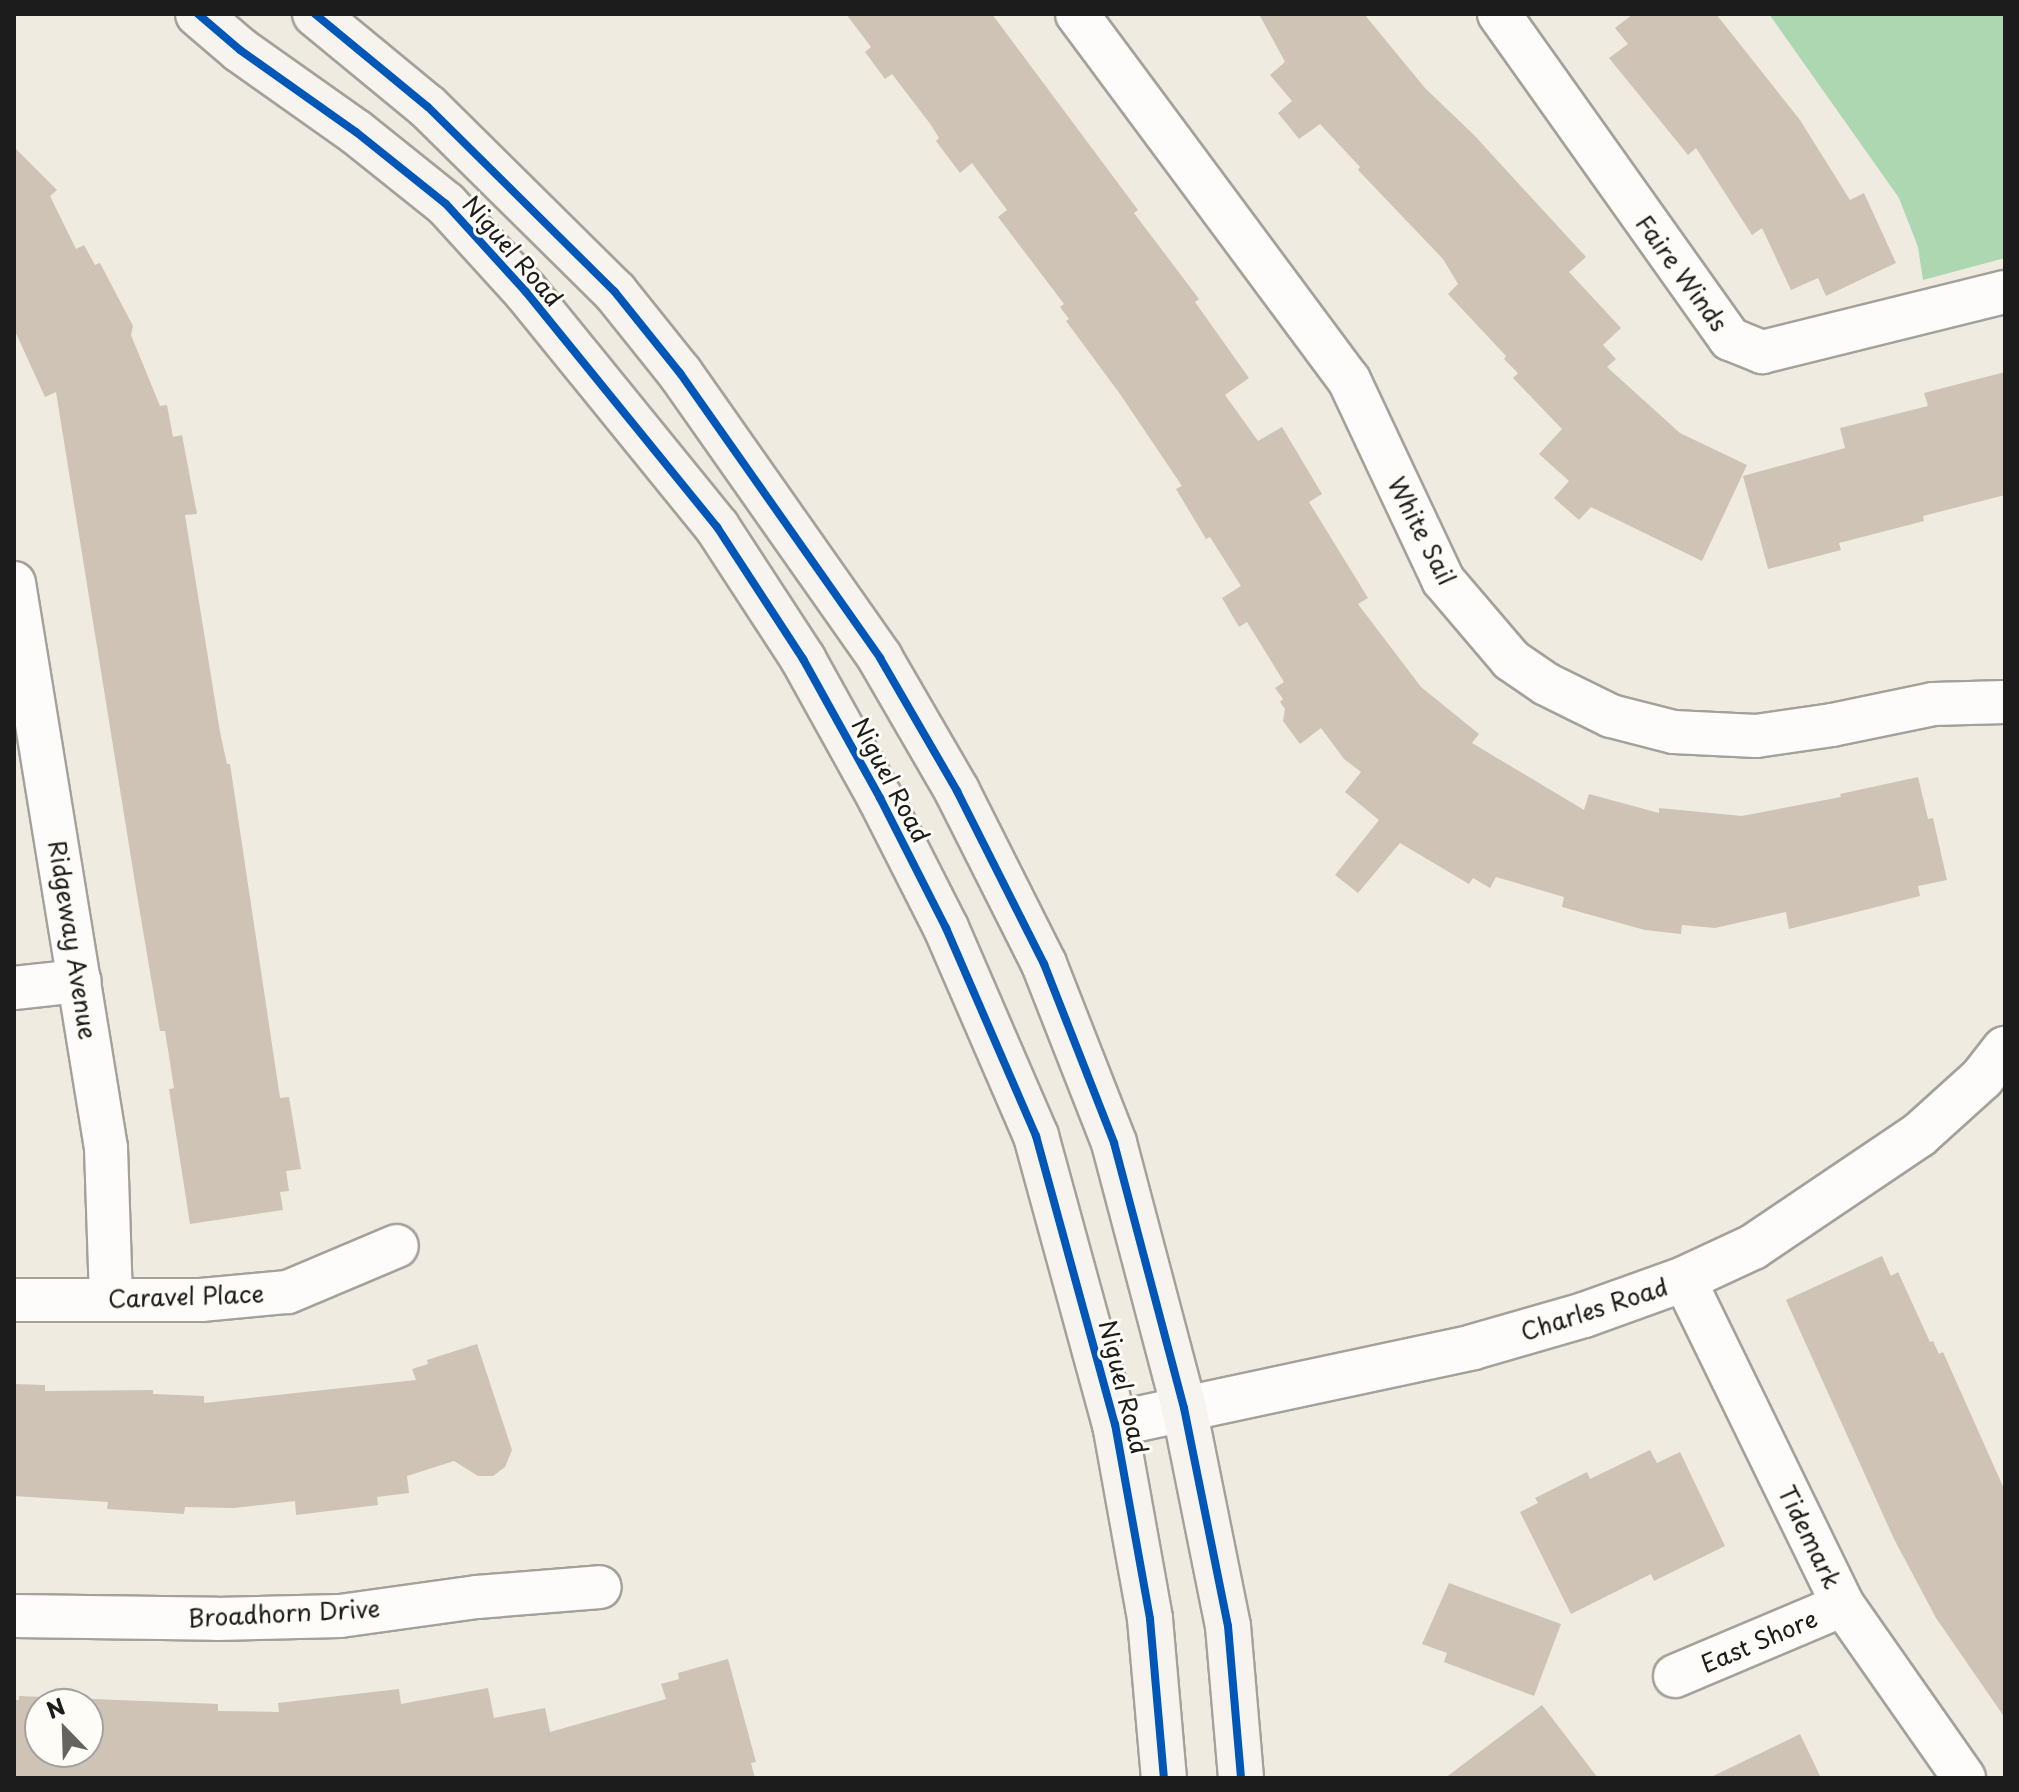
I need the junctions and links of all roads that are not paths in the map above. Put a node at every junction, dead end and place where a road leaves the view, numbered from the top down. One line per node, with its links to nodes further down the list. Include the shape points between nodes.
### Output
1 (198, 14): 16 (main road, Niguel Road, via 446,204 526,292 717,527 803,659 946,928 1036,1136)
2 (315, 14): 15 (main road, Niguel Road, via 428,107 615,292 680,373 880,658 957,791 1044,964 1114,1143)
3 (1077, 14): 7 (street, White Sail, via 1349,380 1443,580 1511,660 1611,716 1674,732 1756,736 1933,704)
4 (1499, 14): 5 (street, Faire Winds, via 1730,339 1762,352)
5 (2005, 292)
6 (14, 583): 8 (street, Ridgeway Avenue)
7 (2005, 702)
8 (80, 981): 9 (street); 13 (street, Ridgeway Avenue, via 106,1148)
9 (14, 988)
10 (2005, 1049): 12 (street, Charles Road, via 1982,1078 1919,1135 1753,1247)
11 (397, 1246): 13 (street, Caravel Place, via 288,1292 201,1300)
12 (1684, 1279): 15 (street, Charles Road, via 1473,1347); 18 (street, Tidemark)
13 (111, 1299): 14 (street, Caravel Place)
14 (14, 1300)
15 (1184, 1408): 16 (street, Charles Road); 22 (main road, Niguel Road, via 1228,1626)
16 (1115, 1424): 21 (main road, Niguel Road, via 1150,1619)
17 (600, 1587): 19 (street, Broadhorn Drive, via 340,1616)
18 (1843, 1605): 20 (street, East Shore); 23 (street, Tidemark)
19 (14, 1616)
20 (1675, 1676)
21 (1164, 1778)
22 (1241, 1778)
23 (1964, 1778)

